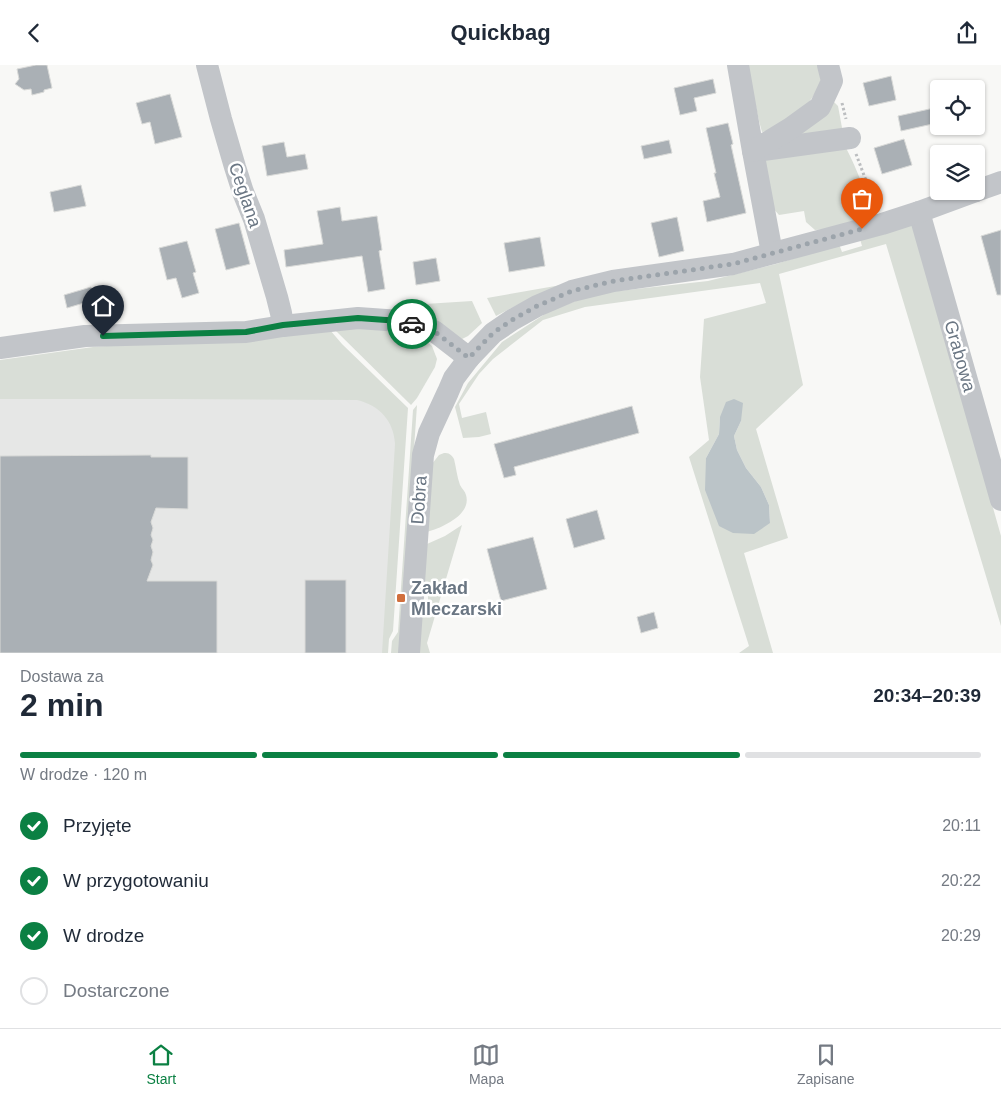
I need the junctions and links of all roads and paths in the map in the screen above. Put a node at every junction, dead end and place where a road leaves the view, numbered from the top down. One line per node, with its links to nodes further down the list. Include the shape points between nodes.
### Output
1 (207, 65): 11 (street, Ceglana, via 235,167 275,288)
2 (738, 65): 5 (street)
3 (828, 65): 5 (street, via 832,81 820,107)
4 (850, 138): 5 (street)
5 (753, 151): 10 (street)
6 (1001, 182): 7 (street, Dobra)
7 (985, 188)
8 (952, 200): 9 (street, Dobra)
9 (919, 212): 10 (street, Dobra); 14 (street, Grabowa)
10 (772, 253): 13 (street, Dobra, via 733,264 614,281 572,291 512,320 493,333)
11 (283, 325): 12 (street, via 246,332 85,336); 13 (street, via 358,318 400,321 434,331)
12 (0, 348)
13 (469, 358): 15 (street, Dobra, via 454,378 422,455)
14 (1001, 500)
15 (409, 653)

